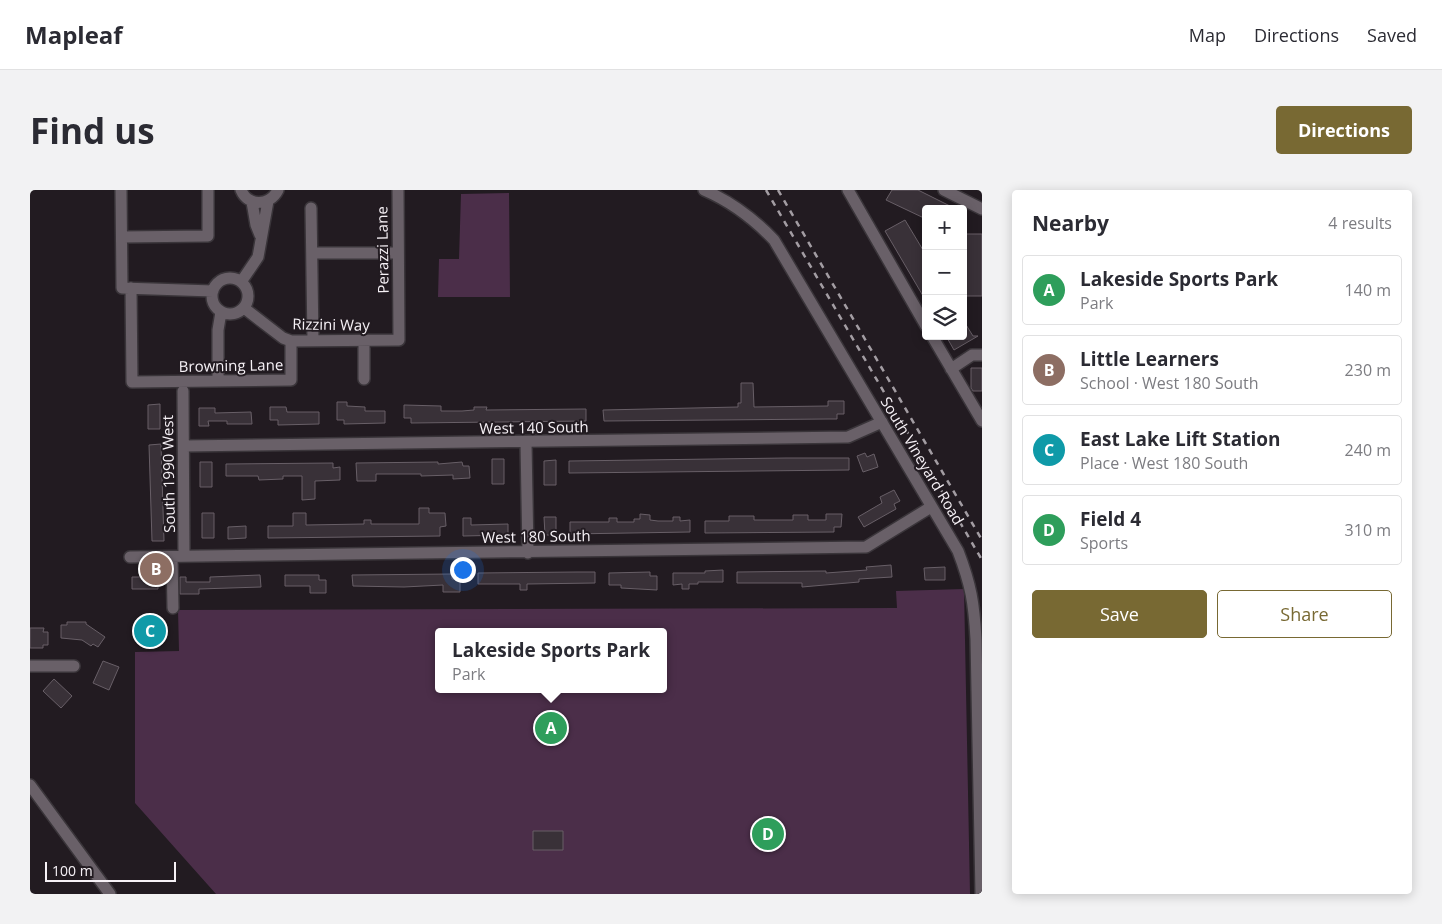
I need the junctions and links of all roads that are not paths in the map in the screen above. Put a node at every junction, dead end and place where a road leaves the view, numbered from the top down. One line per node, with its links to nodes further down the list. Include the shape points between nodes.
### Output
1 (122, 190): 13 (street)
2 (208, 190): 13 (street, via 208,236)
3 (241, 190): 9 (street)
4 (398, 190): 15 (street, Perazzi Lane)
5 (704, 190): 33 (street, South Vineyard Road, via 726,200 756,221 774,240)
6 (944, 190): 11 (street)
7 (849, 191): 21 (street)
8 (276, 194): 9 (street); 12 (street)
9 (252, 202): 12 (street)
10 (311, 208): 14 (street)
11 (982, 208)
12 (260, 235): 16 (street, via 258,257)
13 (122, 237): 17 (street)
14 (312, 253): 15 (street); 26 (street)
15 (398, 253): 23 (street, Perazzi Lane)
16 (241, 282): 18 (street, via 225,279); 19 (street, via 248,296)
17 (127, 288): 18 (street); 30 (street, Browning Lane, via 132,382)
18 (213, 290): 20 (street, via 214,305)
19 (244, 308): 20 (street, via 232,314); 25 (street, Rizzini Way)
20 (221, 312): 30 (street)
21 (922, 319)
22 (364, 340): 23 (street, Rizzini Way); 26 (street, Rizzini Way); 29 (street)
23 (399, 340)
24 (934, 340): 28 (street)
25 (291, 341): 26 (street, Rizzini Way); 30 (street, Browning Lane, via 291,380)
26 (312, 341)
27 (982, 355): 28 (street, via 972,355)
28 (952, 369): 32 (street)
29 (364, 379)
30 (218, 381)
31 (183, 391): 35 (street, South 1990 West)
32 (982, 421)
33 (882, 422): 34 (street, West 140 South, via 848,437); 36 (street, South Vineyard Road)
34 (526, 443): 35 (street, West 140 South); 37 (street)
35 (184, 446): 38 (street, South 1990 West)
36 (931, 507): 37 (street, West 180 South, via 866,547); 46 (street, South Vineyard Road, via 958,551 974,600)
37 (528, 553): 38 (street, West 180 South)
38 (184, 556): 40 (street, West 180 South)
39 (130, 557): 40 (street, West 180 South)
40 (172, 557): 41 (street)
41 (173, 608)
42 (30, 666): 43 (street)
43 (74, 666)
44 (30, 785): 45 (street)
45 (110, 894)
46 (981, 894)

